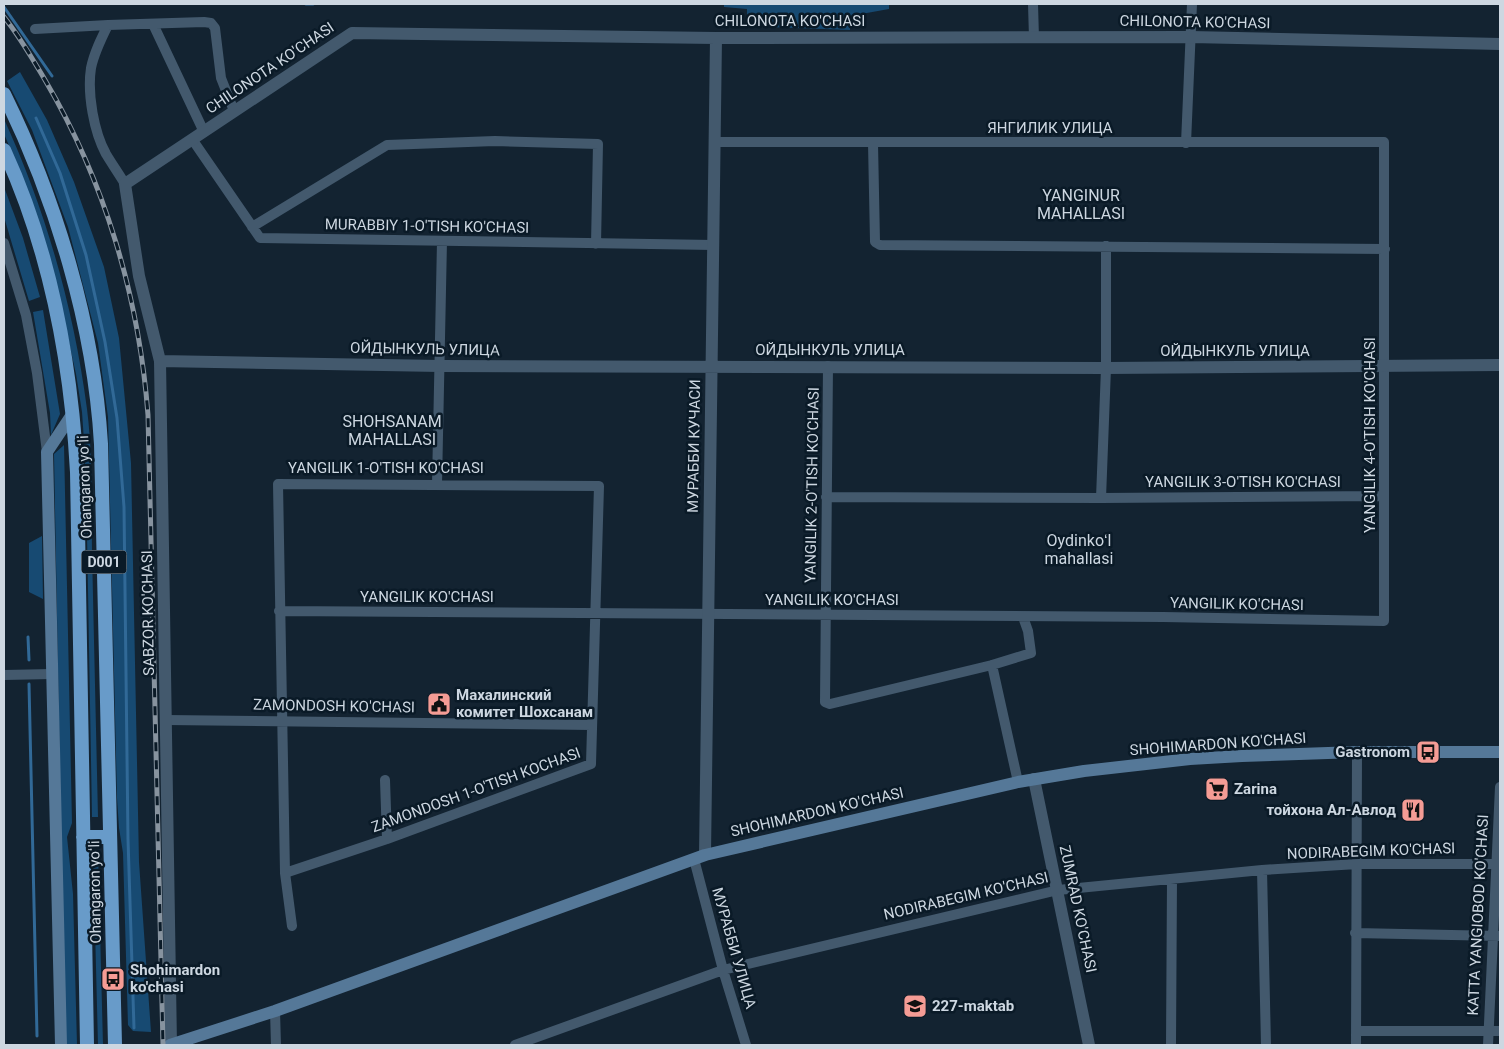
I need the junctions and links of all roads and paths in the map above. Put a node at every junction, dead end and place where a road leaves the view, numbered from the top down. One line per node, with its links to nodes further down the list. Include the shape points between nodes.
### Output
1 (1033, 4): 8 (street)
2 (1192, 4): 6 (street)
3 (153, 24): 4 (street); 11 (street, via 211,23 215,28 221,78); 12 (street)
4 (108, 26): 5 (street); 19 (street, via 91,68 89,93 105,153)
5 (35, 29)
6 (1191, 37): 8 (street, CHILONOTA KO'CHASI); 9 (street, CHILONOTA KO'CHASI); 16 (street)
7 (716, 38): 8 (street, CHILONOTA KO'CHASI); 11 (street, CHILONOTA KO'CHASI, via 352,33); 14 (street, МУРАББИ КУЧАСИ)
8 (1034, 38)
9 (1500, 44)
10 (4, 94): 59 (highway, Ohangaron yoʻli / D001, via 34,158 57,221 82,320 96,396 101,444)
11 (234, 111): 12 (street, CHILONOTA KO'CHASI)
12 (204, 132): 13 (street, CHILONOTA KO'CHASI)
13 (192, 139): 19 (street, CHILONOTA KO'CHASI); 20 (street, MURABBIY 1-O'TISH KO'CHASI)
14 (715, 142): 17 (street, ЯНГИЛИК УЛИЦА); 24 (street, МУРАББИ КУЧАСИ)
15 (1384, 142): 16 (street, ЯНГИЛИК УЛИЦА); 26 (street, YANGILIK 4-O'TISH KO'CHASI)
16 (1186, 143): 17 (street, ЯНГИЛИК УЛИЦА)
17 (873, 144): 25 (street, via 876,244)
18 (4, 150): 34 (highway, Ohangaron yoʻli / D001, via 20,187 46,270 64,347)
19 (125, 184): 27 (street, SABZOR KO'CHASI, via 139,276)
20 (252, 227): 21 (street, MURABBIY 1-O'TISH KO'CHASI, via 264,239); 23 (street, via 387,145 495,141 598,144)
21 (442, 241): 23 (street, MURABBIY 1-O'TISH KO'CHASI); 29 (street)
22 (4, 242): 35 (street, via 26,315)
23 (596, 244): 24 (street, MURABBIY 1-O'TISH KO'CHASI)
24 (714, 245): 30 (street, МУРАББИ КУЧАСИ)
25 (1106, 246): 26 (street); 33 (street)
26 (1385, 249): 32 (street, YANGILIK 4-O'TISH KO'CHASI)
27 (160, 361): 29 (street, ОЙДЫНКУЛЬ УЛИЦА); 49 (street, SABZOR KO'CHASI)
28 (1500, 365): 32 (street, ОЙДЫНКУЛЬ УЛИЦА)
29 (440, 366): 30 (street, ОЙДЫНКУЛЬ УЛИЦА); 36 (street)
30 (712, 366): 31 (street, ОЙДЫНКУЛЬ УЛИЦА); 42 (street, МУРАББИ КУЧАСИ)
31 (828, 366): 33 (street, ОЙДЫНКУЛЬ УЛИЦА); 38 (street, YANGILIK 2-O'TISH KO'CHASI)
32 (1385, 366): 33 (street, ОЙДЫНКУЛЬ УЛИЦА); 37 (street, YANGILIK 4-O'TISH KO'CHASI)
33 (1106, 368): 39 (street)
34 (73, 413): 35 (main road, Ohangaron yoʻli); 58 (highway, Ohangaron yoʻli / D001, via 77,472)
35 (47, 452): 47 (main road)
36 (437, 484): 40 (street, YANGILIK 1-O'TISH KO'CHASI, via 279,483); 41 (street, YANGILIK 1-O'TISH KO'CHASI, via 599,486)
37 (1384, 496): 39 (street, YANGILIK 3-O'TISH KO'CHASI); 45 (street, YANGILIK 4-O'TISH KO'CHASI)
38 (826, 497): 39 (street, YANGILIK 3-O'TISH KO'CHASI); 43 (street, YANGILIK 2-O'TISH KO'CHASI)
39 (1101, 498)
40 (279, 611): 41 (street, YANGILIK KO'CHASI); 50 (street, YANGILIK 1-O'TISH KO'CHASI)
41 (595, 613): 42 (street, YANGILIK KO'CHASI); 51 (street, ZAMONDOSH 1-O'TISH KOCHASI)
42 (708, 614): 43 (street, YANGILIK KO'CHASI); 61 (street, МУРАББИ КУЧАСИ)
43 (825, 616): 44 (street, YANGILIK KO'CHASI); 46 (street, YANGILIK 2-O'TISH KO'CHASI, via 826,704)
44 (1023, 617): 45 (street, YANGILIK KO'CHASI); 46 (street, YANGILIK 2-O'TISH KO'CHASI, via 1031,653)
45 (1384, 622)
46 (992, 665): 56 (street)
47 (52, 674): 48 (street); 76 (main road)
48 (4, 675)
49 (166, 720): 50 (street, ZAMONDOSH KO'CHASI); 79 (street, SABZOR KO'CHASI)
50 (282, 720): 51 (street, ZAMONDOSH KO'CHASI); 65 (street, YANGILIK 1-O'TISH KO'CHASI)
51 (592, 725): 60 (street, ZAMONDOSH 1-O'TISH KOCHASI, via 590,765)
52 (1356, 752): 53 (main road, SHOHIMARDON KO'CHASI); 54 (main road, SHOHIMARDON KO'CHASI, via 1190,760); 62 (street)
53 (1500, 752)
54 (1034, 779): 56 (main road, SHOHIMARDON KO'CHASI); 67 (street, ZUMRAD KO'CHASI)
55 (385, 780): 60 (street)
56 (1018, 782): 61 (main road, SHOHIMARDON KO'CHASI)
57 (1500, 787): 63 (street, KATTA YANGIOBOD KO'CHASI)
58 (83, 837): 59 (highway); 77 (highway, Ohangaron yoʻli / D001)
59 (110, 837): 78 (highway, Ohangaron yoʻli / D001)
60 (387, 839): 65 (street, ZAMONDOSH 1-O'TISH KOCHASI)
61 (699, 857): 71 (street, МУРАББИ УЛИЦА); 72 (main road, SHOHIMARDON KO'CHASI)
62 (1357, 864): 63 (street, NODIRABEGIM KO'CHASI); 64 (street, NODIRABEGIM KO'CHASI); 69 (street)
63 (1498, 864): 70 (street, KATTA YANGIOBOD KO'CHASI)
64 (1262, 870): 66 (street, NODIRABEGIM KO'CHASI); 85 (street)
65 (285, 873): 68 (street, YANGILIK 1-O'TISH KO'CHASI)
66 (1172, 879): 67 (street, NODIRABEGIM KO'CHASI); 84 (street)
67 (1058, 890): 71 (street, NODIRABEGIM KO'CHASI); 83 (street, ZUMRAD KO'CHASI)
68 (292, 926)
69 (1356, 933): 70 (street); 73 (street)
70 (1496, 936): 74 (street, KATTA YANGIOBOD KO'CHASI)
71 (723, 970): 81 (street, NODIRABEGIM KO'CHASI); 82 (street, МУРАББИ УЛИЦА)
72 (275, 1011): 79 (main road, SHOHIMARDON KO'CHASI); 80 (street)
73 (1356, 1030): 74 (street); 86 (street)
74 (1487, 1031): 75 (street); 87 (street, KATTA YANGIOBOD KO'CHASI)
75 (1500, 1031)
76 (61, 1045)
77 (87, 1045)
78 (115, 1045)
79 (171, 1045)
80 (276, 1045)
81 (515, 1045)
82 (746, 1045)
83 (1089, 1045)
84 (1172, 1045)
85 (1266, 1045)
86 (1356, 1045)
87 (1488, 1045)

